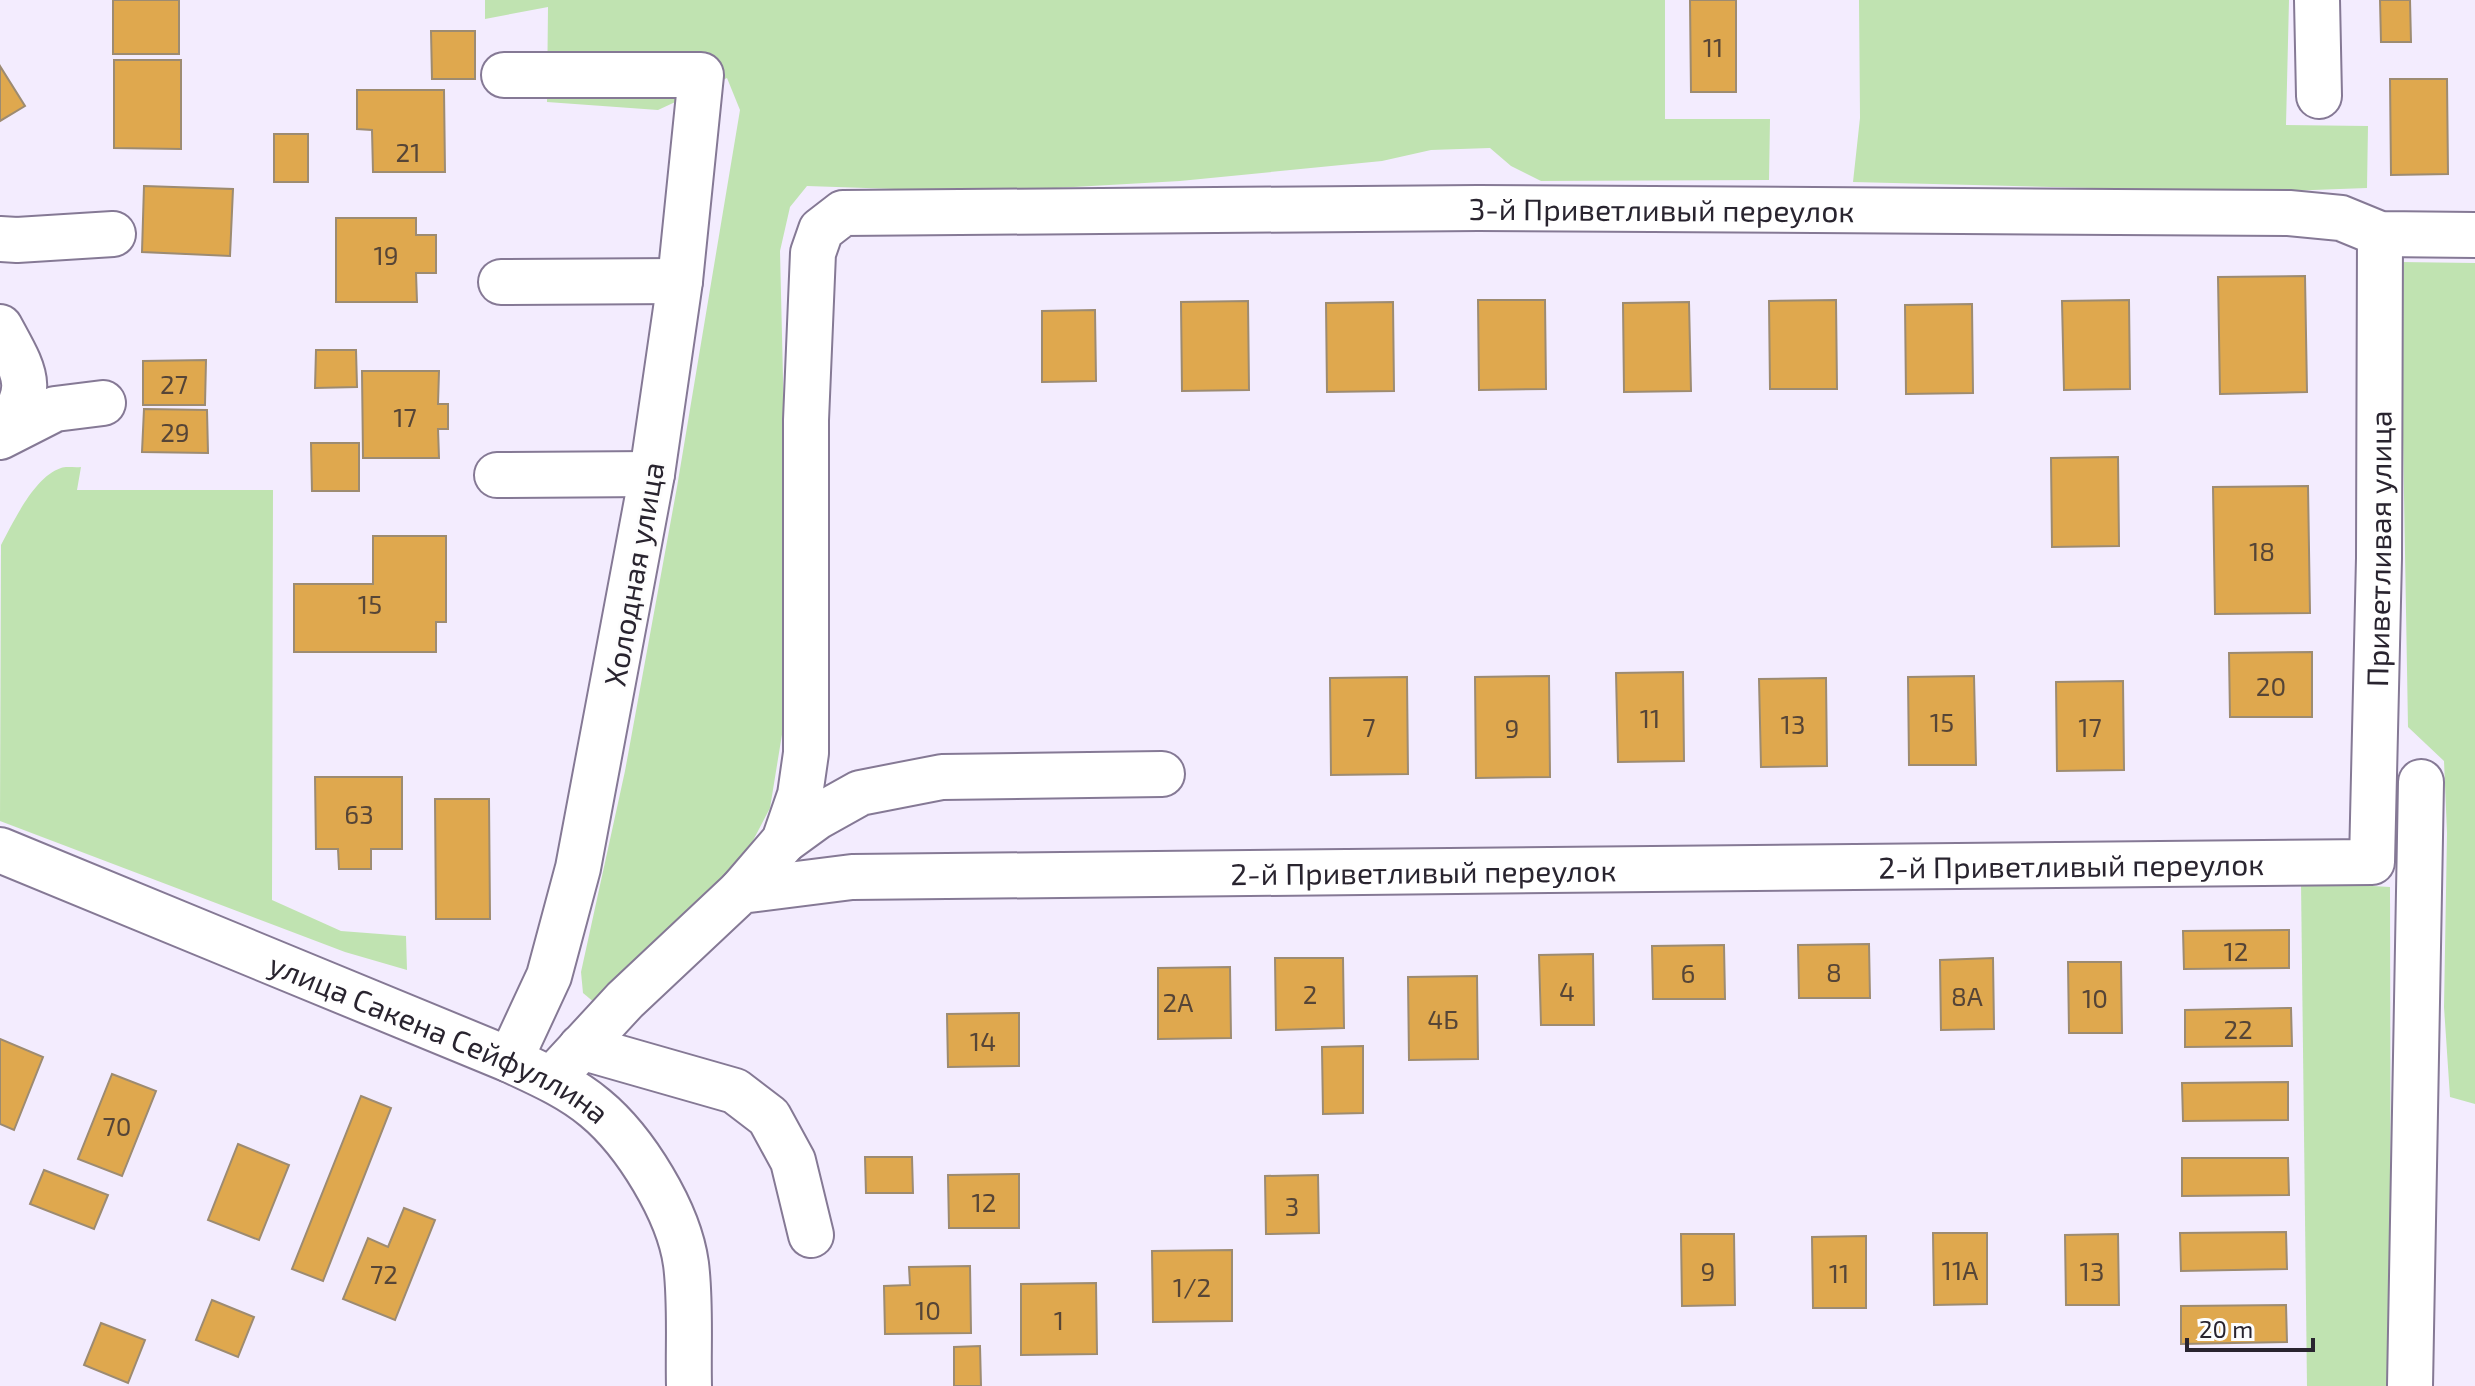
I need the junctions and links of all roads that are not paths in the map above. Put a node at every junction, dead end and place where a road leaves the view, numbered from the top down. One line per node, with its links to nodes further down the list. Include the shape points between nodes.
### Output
1 (2317, 0): 3 (street)
2 (504, 75): 8 (street, Холодная улица, via 701,75)
3 (2319, 96)
4 (113, 234): 7 (street)
5 (2380, 234): 6 (street, 3-й Приветливый переулок); 17 (street, 3-й Приветливый переулок, via 2341,218 2289,213 1493,208 843,213 821,230 813,253 806,420 806,753 800,795); 19 (street, Приветливая улица)
6 (2475, 235)
7 (0, 239)
8 (680, 281): 9 (street); 13 (street, Холодная улица)
9 (501, 282)
10 (0, 327): 12 (street, via 21,364 25,391 17,414)
11 (103, 403): 12 (street, via 55,409)
12 (0, 436)
13 (652, 474): 14 (street); 22 (street, Холодная улица, via 578,868 549,976)
14 (497, 475)
15 (1162, 774): 17 (street, via 942,777 860,793)
16 (2421, 782): 26 (street)
17 (784, 841): 20 (street)
18 (0, 850): 22 (street, улица Сакена Сейфуллина)
19 (2372, 862): 20 (street, 2-й Приветливый переулок, via 852,877)
20 (741, 891): 21 (street)
21 (581, 1047): 23 (street); 24 (street, via 735,1091 769,1117 793,1161)
22 (510, 1060): 23 (street, улица Сакена Сейфуллина)
23 (552, 1079): 25 (street, улица Сакена Сейфуллина, via 596,1109 637,1153 669,1207 686,1262)
24 (811, 1235)
25 (689, 1386)
26 (2410, 1386)

